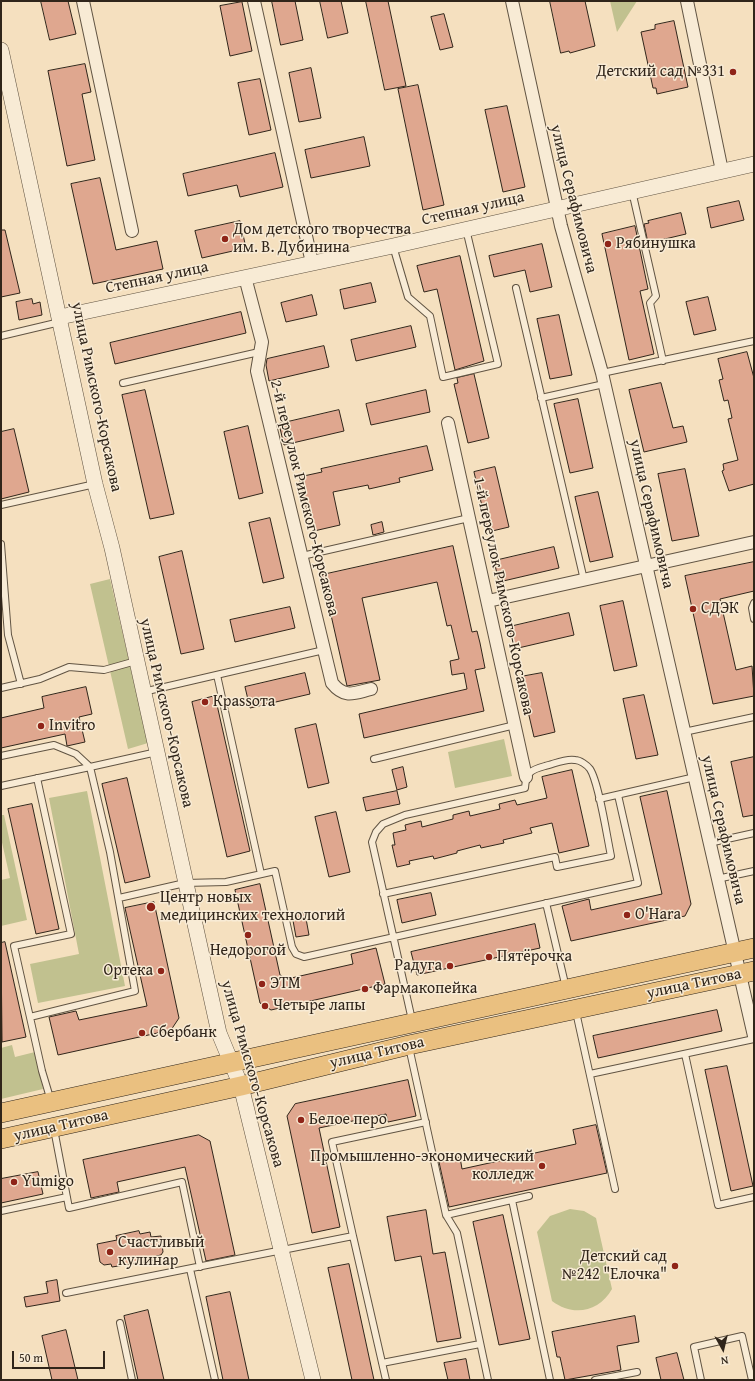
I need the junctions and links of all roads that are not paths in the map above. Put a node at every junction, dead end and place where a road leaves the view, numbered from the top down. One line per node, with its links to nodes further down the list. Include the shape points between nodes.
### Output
1 (83, 1): 11 (street)
2 (254, 1): 13 (street)
3 (512, 1): 9 (street, улица Серафимовича)
4 (687, 1): 7 (street)
5 (1, 50): 16 (street, улица Римского-Корсакова)
6 (754, 164): 7 (street, Степная улица)
7 (722, 172): 8 (street, Степная улица)
8 (632, 191): 9 (street, Степная улица); 20 (lane, via 656,296 650,303)
9 (557, 208): 10 (street, Степная улица); 21 (street, улица Серафимовича)
10 (466, 229): 12 (street, Степная улица); 12 (lane, via 498,364 457,374 443,377 430,316 408,297)
11 (132, 231)
12 (392, 246): 13 (street, Степная улица)
13 (312, 264): 14 (street, Степная улица)
14 (245, 278): 16 (street, Степная улица); 19 (street, 2-й переулок Римского-Корсакова, via 262,342)
15 (516, 288): 23 (lane)
16 (60, 319): 17 (lane); 25 (street, улица Римского-Корсакова)
17 (1, 336)
18 (754, 341): 20 (lane)
19 (259, 352): 22 (lane); 30 (street, 2-й переулок Римского-Корсакова, via 257,371)
20 (663, 361): 21 (lane)
21 (603, 378): 23 (lane); 31 (street, улица Серафимовича)
22 (123, 383)
23 (541, 398): 32 (lane)
24 (448, 423): 27 (street, 1-й переулок Римского-Корсакова)
25 (95, 484): 26 (lane); 37 (street, улица Римского-Корсакова, via 112,548)
26 (1, 505)
27 (469, 518): 30 (lane); 33 (street, 1-й переулок Римского-Корсакова)
28 (754, 542): 31 (street)
29 (1, 544): 39 (lane, via 8,635)
30 (302, 556): 36 (street, 2-й переулок Римского-Корсакова)
31 (647, 565): 32 (street); 45 (street, улица Серафимовича)
32 (584, 580): 33 (street)
33 (488, 602): 44 (street, 1-й переулок Римского-Корсакова)
34 (754, 603): 35 (lane)
35 (754, 618)
36 (324, 650): 38 (lane); 41 (street, 2-й переулок Римского-Корсакова, via 332,683 338,690 350,694)
37 (136, 661): 39 (lane, via 104,670 69,667); 42 (street, улица Римского-Корсакова)
38 (217, 675): 42 (lane); 59 (lane)
39 (21, 684): 40 (lane)
40 (1, 688)
41 (371, 689)
42 (143, 692): 46 (street, улица Римского-Корсакова)
43 (754, 717): 45 (lane)
44 (515, 725): 48 (lane); 50 (street, 1-й переулок Римского-Корсакова)
45 (684, 732): 51 (street, улица Серафимовича)
46 (157, 752): 49 (lane); 61 (street, улица Римского-Корсакова)
47 (1, 756): 49 (lane, via 54,744 76,754)
48 (374, 759)
49 (90, 767): 52 (lane); 63 (lane)
50 (526, 776): 55 (lane, via 541,767 574,760 582,762 590,769); 62 (lane, via 526,788 405,815 383,824 372,842)
51 (694, 777): 54 (lane); 57 (street, улица Серафимовича)
52 (37, 778): 53 (lane); 71 (lane, via 72,934 14,946)
53 (1, 786)
54 (618, 795): 55 (lane); 64 (lane, via 638,883)
55 (599, 799): 62 (lane, via 611,856 557,867 555,857)
56 (754, 833): 57 (lane)
57 (709, 843): 60 (street, улица Серафимовича)
58 (754, 871): 60 (lane)
59 (261, 874): 61 (lane, via 226,882); 65 (lane, via 275,871 292,947 296,954 304,957)
60 (717, 879): 67 (street, улица Серафимовича)
61 (185, 883): 63 (lane); 77 (street, улица Римского-Корсакова, via 219,1032)
62 (383, 894): 65 (lane)
63 (119, 898): 71 (lane, via 135,991)
64 (546, 903): 65 (lane); 69 (lane)
65 (393, 937): 72 (lane)
66 (754, 948): 67 (main road, улица Титова)
67 (735, 952): 68 (street, улица Серафимовича); 69 (main road, улица Титова)
68 (747, 972): 70 (main road, улица Титова); 73 (street, улица Серафимовича)
69 (567, 989): 72 (main road, улица Титова)
70 (576, 1010): 75 (main road, улица Титова); 78 (lane)
71 (30, 1016): 80 (lane)
72 (413, 1023): 77 (main road, улица Титова)
73 (754, 1036)
74 (754, 1039): 76 (lane)
75 (409, 1045): 79 (main road, улица Титова); 82 (lane)
76 (685, 1054): 78 (lane); 88 (lane, via 718,1205)
77 (231, 1064): 79 (street, улица Римского-Корсакова); 80 (main road, улица Титова)
78 (590, 1074): 85 (lane)
79 (240, 1086): 83 (main road, улица Титова); 93 (street, улица Римского-Корсакова)
80 (52, 1102): 81 (main road, улица Титова)
81 (1, 1113)
82 (426, 1122): 91 (lane); 92 (lane, via 332,1142)
83 (54, 1127): 84 (main road, улица Титова); 87 (lane)
84 (1, 1139)
85 (615, 1189)
86 (529, 1196): 89 (lane)
87 (67, 1197): 90 (lane); 94 (lane, via 69,1208 182,1182)
88 (754, 1197)
89 (512, 1200): 91 (lane); 106 (lane)
90 (1, 1211)
91 (446, 1215): 98 (lane, via 458,1233)
92 (354, 1236): 93 (lane); 99 (lane)
93 (281, 1249): 94 (lane); 103 (street, улица Римского-Корсакова)
94 (200, 1267): 95 (lane)
95 (190, 1269): 96 (lane); 102 (lane)
96 (66, 1293)
97 (120, 1323): 101 (lane)
98 (480, 1344): 99 (lane); 105 (lane)
99 (382, 1363): 104 (lane)
100 (637, 1372): 107 (lane)
101 (132, 1380)
102 (215, 1380)
103 (313, 1380)
104 (386, 1380)
105 (488, 1380)
106 (550, 1380)
107 (595, 1380)
108 (701, 1380): 109 (lane, via 694,1346 742,1336)
109 (752, 1380)

